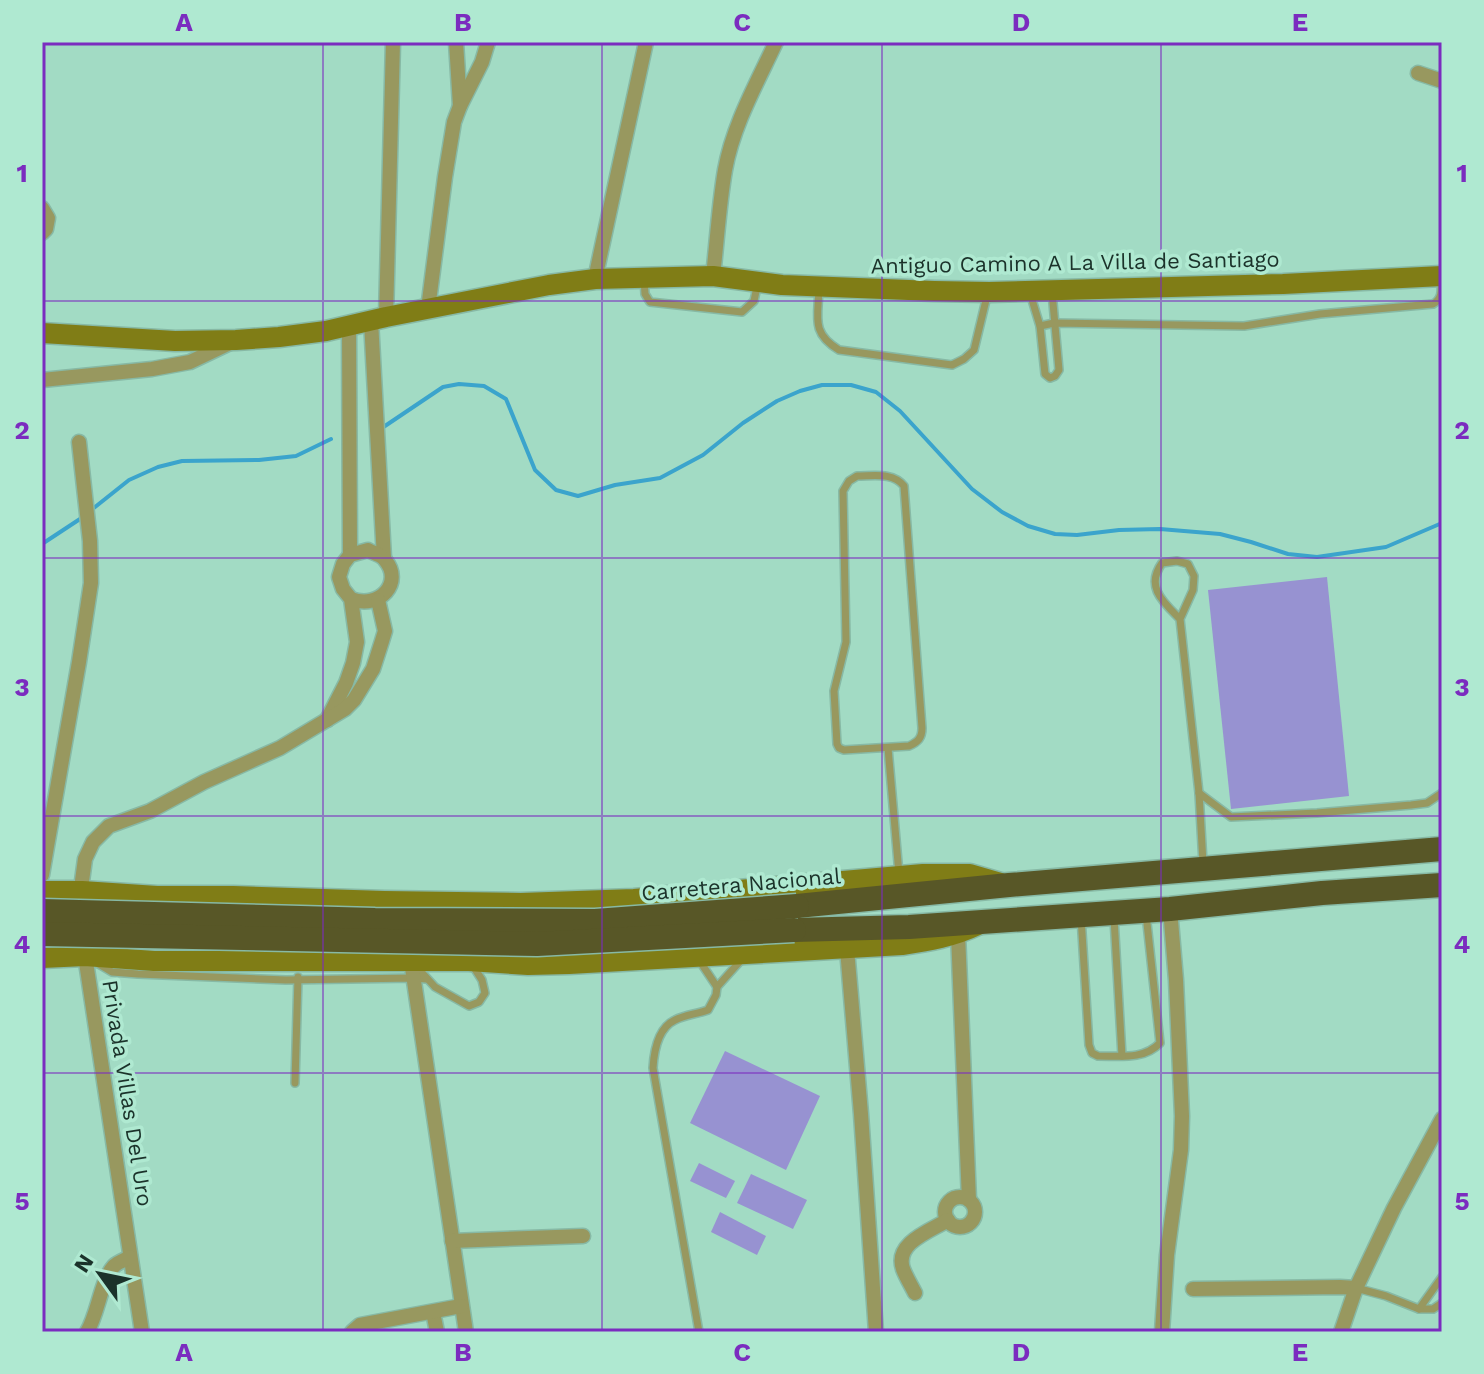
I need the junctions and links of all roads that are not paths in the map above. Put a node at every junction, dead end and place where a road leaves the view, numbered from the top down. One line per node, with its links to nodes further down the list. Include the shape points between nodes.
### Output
1 (393, 42): 21 (street)
2 (456, 42): 8 (street)
3 (488, 42): 8 (street)
4 (646, 42): 14 (street)
5 (776, 42): 11 (street, via 732,142)
6 (1418, 73): 7 (street)
7 (1442, 81)
8 (460, 106): 20 (street)
9 (42, 208): 10 (street, via 48,218)
10 (42, 233)
11 (713, 276): 13 (street, Antiguo Camino A La Villa de Santiago); 15 (street, Antiguo Camino A La Villa de Santiago)
12 (1442, 276): 17 (street, Antiguo Camino A La Villa de Santiago); 22 (lane, via 1441,296 1433,304 1244,326)
13 (643, 277): 14 (street, Antiguo Camino A La Villa de Santiago); 15 (lane, via 650,302 742,312 754,301)
14 (595, 279): 20 (street, Antiguo Camino A La Villa de Santiago)
15 (759, 281): 16 (street, Antiguo Camino A La Villa de Santiago)
16 (819, 286): 19 (street, Antiguo Camino A La Villa de Santiago); 19 (lane, via 819,332 839,350 952,365 974,350)
17 (1052, 290): 18 (street, Antiguo Camino A La Villa de Santiago); 22 (lane)
18 (1029, 291): 19 (street, Antiguo Camino A La Villa de Santiago); 24 (lane)
19 (989, 292)
20 (428, 309): 21 (street, Antiguo Camino A La Villa de Santiago)
21 (379, 319): 23 (street, Antiguo Camino A La Villa de Santiago); 30 (street)
22 (1054, 323): 24 (lane); 24 (lane, via 1059,370 1050,378 1045,374)
23 (349, 326): 26 (street, Antiguo Camino A La Villa de Santiago); 29 (street)
24 (1040, 326)
25 (42, 333): 26 (street, Antiguo Camino A La Villa de Santiago)
26 (236, 340): 27 (street, via 190,362)
27 (42, 380)
28 (79, 442): 40 (street, via 91,583)
29 (350, 555): 30 (street, via 368,550); 31 (street, via 339,577)
30 (384, 558): 32 (street, via 391,572 389,588)
31 (351, 599): 32 (street); 34 (street, via 357,642 353,663)
32 (378, 600): 34 (street, Privada Villas Del Uro, via 385,631 373,669 354,700)
33 (1180, 619): 33 (lane, via 1194,576 1188,564 1162,563 1154,582); 36 (lane)
34 (327, 720): 45 (street, Privada Villas Del Uro, via 280,748 109,826 85,859)
35 (888, 748): 35 (lane, via 909,746 922,735 904,486 891,477 857,476 843,491 846,642 834,691 837,744 844,750); 41 (lane)
36 (1199, 793): 37 (lane, via 1231,817 1411,805); 39 (lane)
37 (1442, 793)
38 (1442, 849): 39 (highway, Carretera Nacional)
39 (1203, 869): 42 (highway, Carretera Nacional)
40 (42, 875)
41 (899, 876): 42 (street, via 970,874); 46 (street, via 634,899 521,903)
42 (1009, 885): 51 (highway, Carretera Nacional)
43 (1442, 885): 47 (highway, Carretera Nacional)
44 (42, 891): 45 (street)
45 (82, 891): 46 (street); 57 (street, Privada Villas Del Uro)
46 (157, 896): 60 (street, via 135,910 129,934 142,956)
47 (1158, 910): 49 (highway, Carretera Nacional); 65 (lane, via 1160,1043 1142,1055); 88 (street, via 1176,980 1182,1116)
48 (42, 911): 51 (highway, Carretera Nacional, bridge, via 375,920)
49 (1114, 913): 50 (highway, Carretera Nacional); 65 (lane)
50 (1081, 915): 52 (highway, Carretera Nacional); 65 (lane, via 1089,1045 1098,1056)
51 (796, 918): 52 (highway, Carretera Nacional, via 909,927); 53 (highway, Carretera Nacional, bridge, via 537,944)
52 (985, 922): 54 (street)
53 (42, 934)
54 (958, 934): 55 (street); 68 (street)
55 (847, 949): 56 (street); 87 (street)
56 (747, 954): 59 (street); 64 (lane)
57 (85, 956): 58 (street); 60 (street); 62 (lane, via 112,972); 72 (street, Privada Villas Del Uro)
58 (42, 958)
59 (697, 958): 61 (street, via 528,965); 64 (lane)
60 (154, 961): 62 (street)
61 (469, 961): 63 (street); 63 (lane, via 485,993 469,1006)
62 (298, 970): 63 (street); 66 (lane)
63 (417, 973): 71 (street)
64 (717, 987): 86 (lane, via 708,1010 677,1019 664,1029 653,1068)
65 (1122, 1056)
66 (295, 1083)
67 (1442, 1119): 74 (street)
68 (969, 1200): 69 (street, via 952,1199 946,1209); 69 (street, via 975,1209 973,1221 963,1227)
69 (948, 1220): 76 (street, via 903,1250 902,1267)
70 (583, 1236): 71 (street)
71 (452, 1241): 78 (street)
72 (130, 1257): 81 (street, via 108,1276); 82 (street, Privada Villas Del Uro)
73 (1442, 1277): 79 (lane)
74 (1356, 1288): 75 (street); 79 (lane); 89 (street)
75 (1193, 1289)
76 (915, 1293)
77 (1442, 1303): 79 (lane)
78 (461, 1306): 80 (street); 85 (street)
79 (1419, 1309)
80 (433, 1312): 83 (street, via 360,1325); 84 (street)
81 (87, 1332)
82 (142, 1332)
83 (352, 1332)
84 (437, 1332)
85 (466, 1332)
86 (699, 1332)
87 (876, 1332)
88 (1162, 1332)
89 (1341, 1332)

